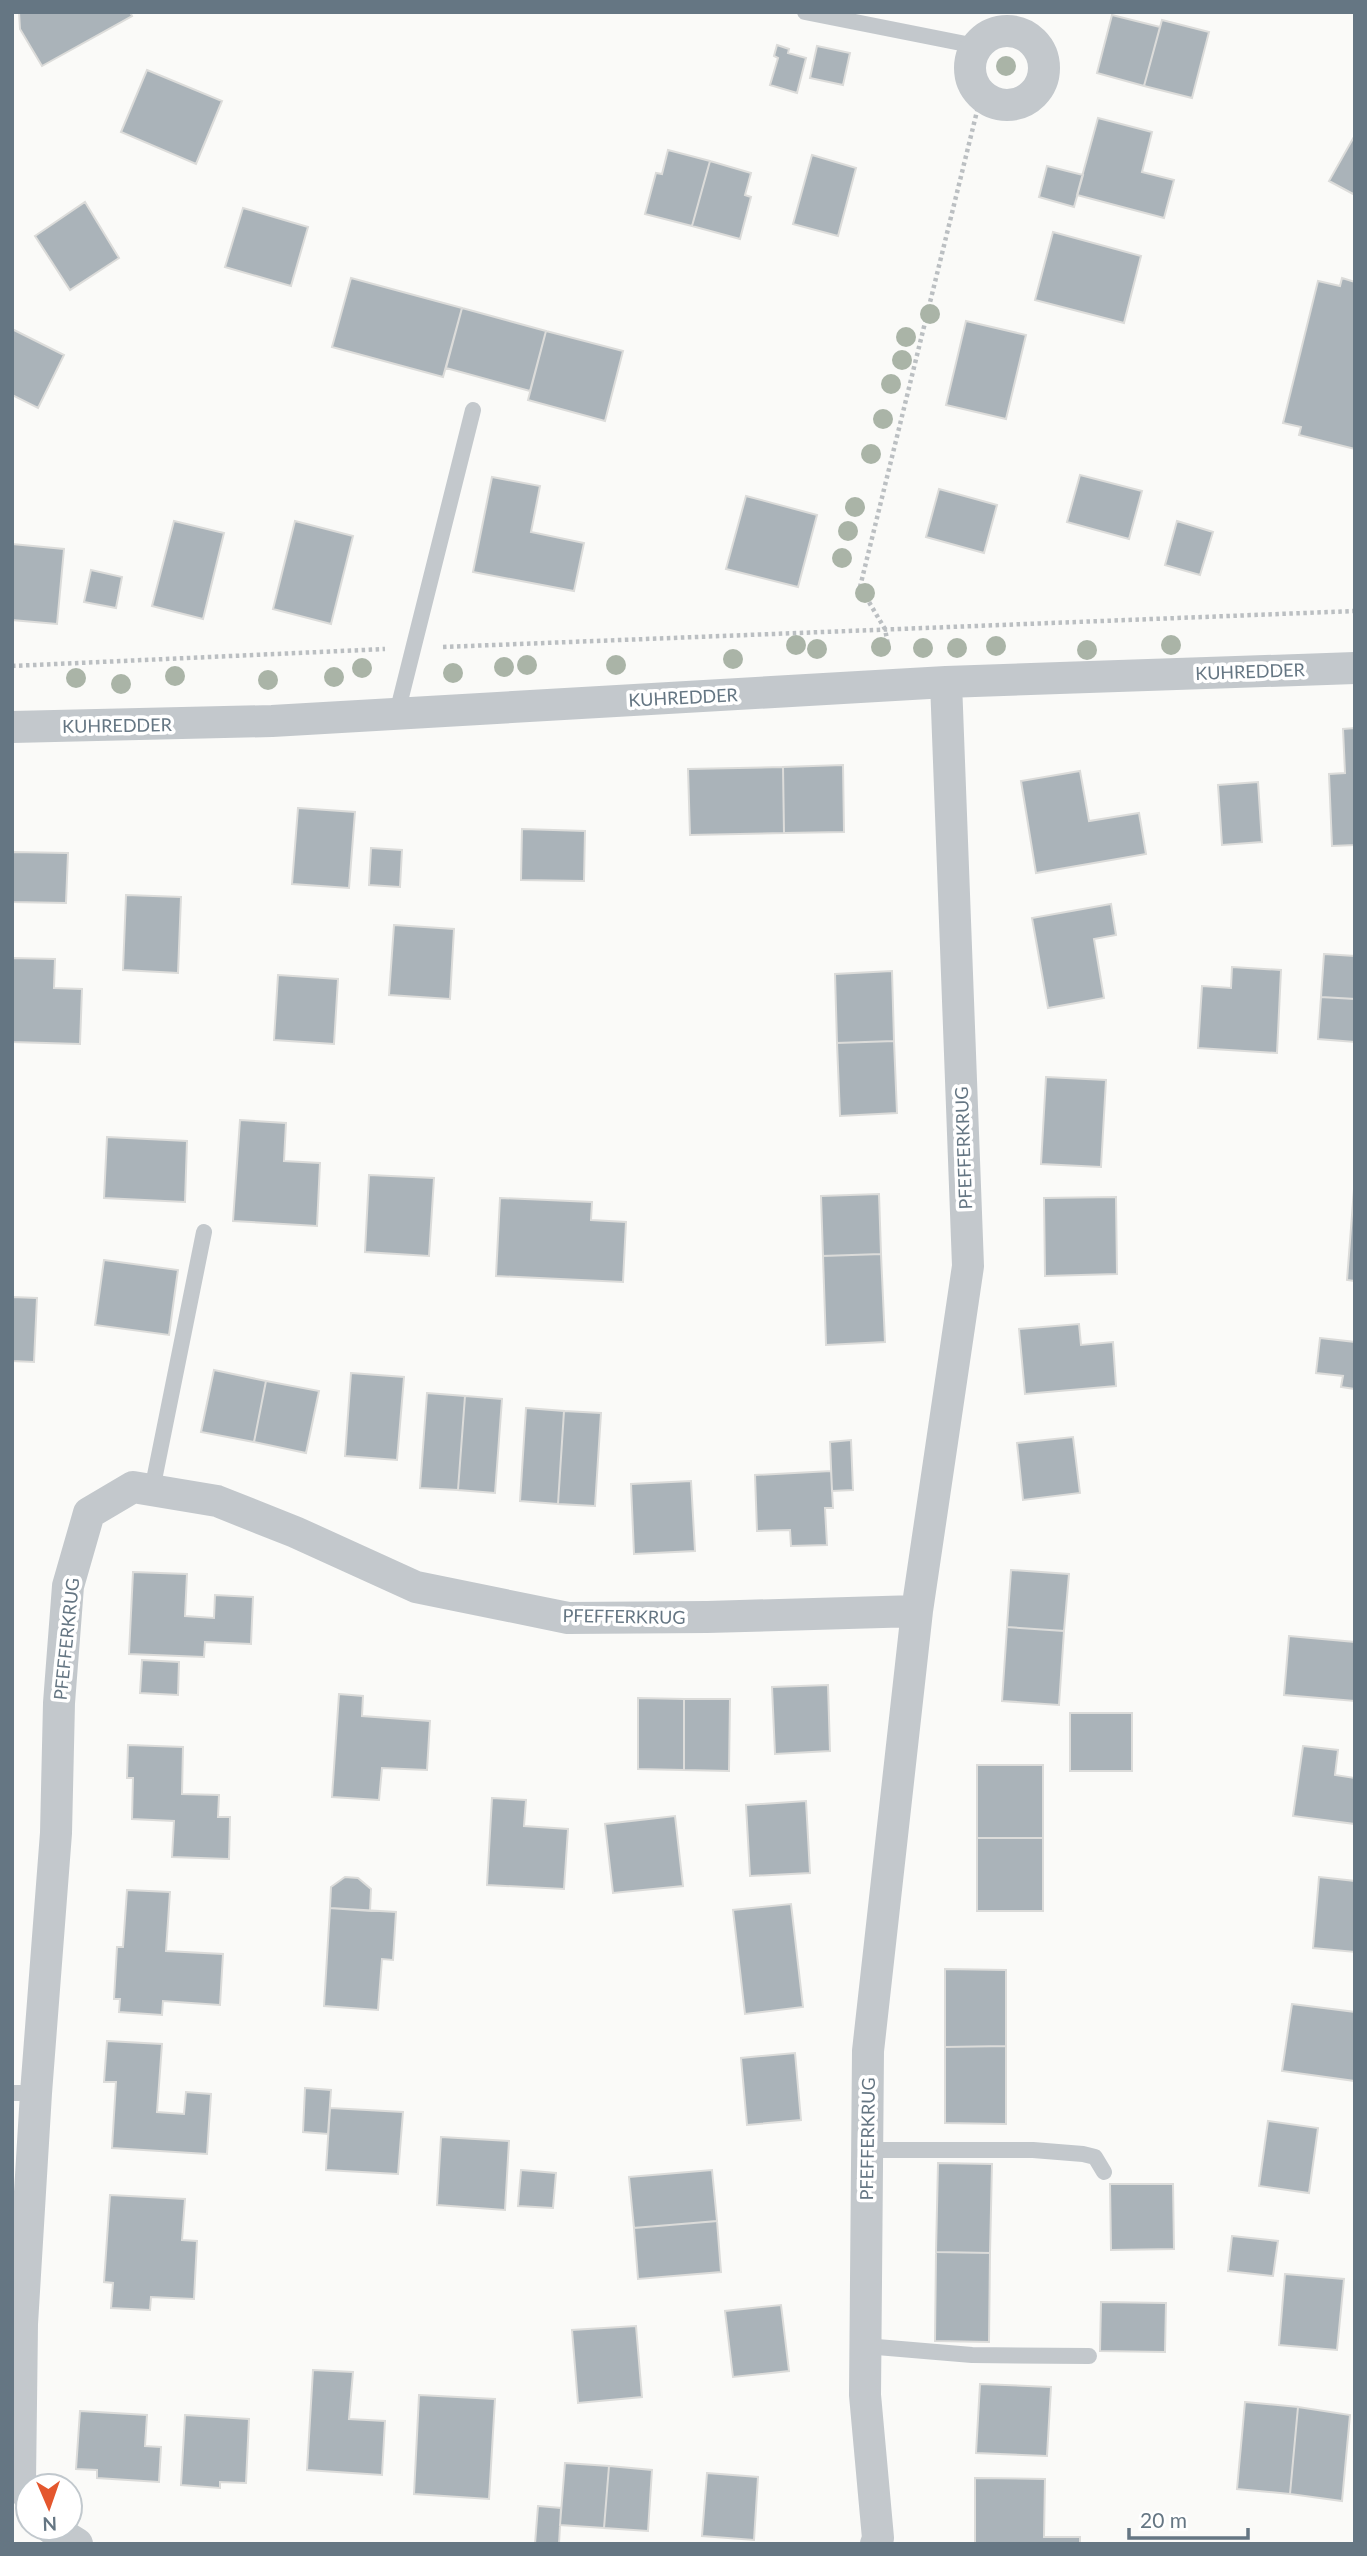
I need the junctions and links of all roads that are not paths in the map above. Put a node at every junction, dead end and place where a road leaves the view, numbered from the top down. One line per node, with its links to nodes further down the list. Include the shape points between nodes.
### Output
1 (805, 12): 3 (lane)
2 (1011, 21): 3 (street); 3 (street, via 1040,48 1045,66 1042,83 1031,97 1014,105 997,104 981,95 971,80 969,63)
3 (976, 46)
4 (473, 410): 7 (lane)
5 (1355, 667): 6 (street, KUHREDDER)
6 (946, 681): 7 (street, KUHREDDER); 11 (street, PFEFFERKRUG, via 968,1266)
7 (397, 713): 8 (street, KUHREDDER)
8 (12, 727)
9 (204, 1232): 10 (lane)
10 (152, 1490): 11 (street, PFEFFERKRUG, via 217,1501 416,1587 568,1618); 12 (street, PFEFFERKRUG, via 133,1487 89,1513 68,1586 56,1833)
11 (917, 1611): 13 (street, PFEFFERKRUG, via 868,2051)
12 (24, 2093): 17 (street, PFEFFERKRUG)
13 (867, 2150): 14 (lane, via 1083,2154 1095,2157); 15 (street, PFEFFERKRUG)
14 (1104, 2172)
15 (865, 2346): 16 (lane, via 972,2355); 18 (street, PFEFFERKRUG, via 864,2395)
16 (1088, 2357)
17 (20, 2472)
18 (876, 2544)

